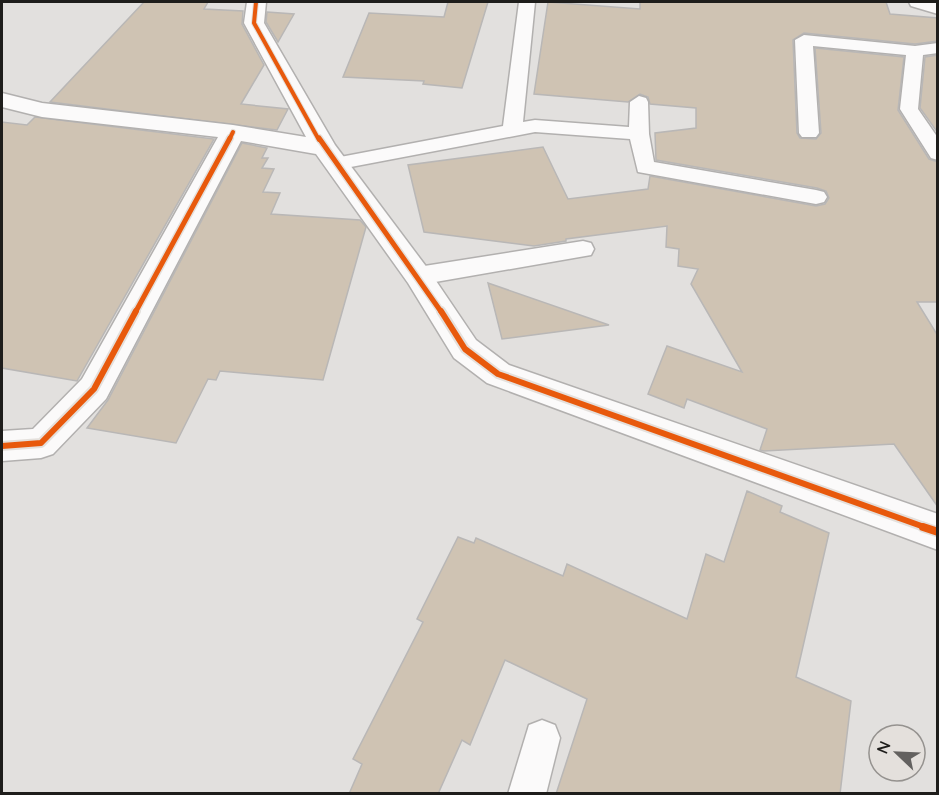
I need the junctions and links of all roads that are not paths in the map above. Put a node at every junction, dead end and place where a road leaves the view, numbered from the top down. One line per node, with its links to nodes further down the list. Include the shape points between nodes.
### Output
1 (256, 2): 14 (street, via 254,24)
2 (527, 2): 9 (lane)
3 (918, 2): 4 (street)
4 (938, 8)
5 (938, 48): 6 (lane)
6 (915, 51): 11 (lane, via 804,40); 13 (lane, via 909,109)
7 (2, 100): 10 (street, via 42,110)
8 (639, 102): 12 (lane)
9 (512, 130): 12 (lane, via 535,126); 14 (lane)
10 (233, 132): 14 (street); 18 (street, via 94,389 41,443)
11 (809, 133)
12 (639, 134): 15 (lane, via 645,167)
13 (938, 154)
14 (329, 156): 17 (street)
15 (816, 197)
16 (584, 249): 17 (lane)
17 (418, 276): 19 (street, via 465,350 498,374)
18 (2, 446)
19 (938, 532)
20 (542, 738): 21 (lane)
21 (527, 794)

